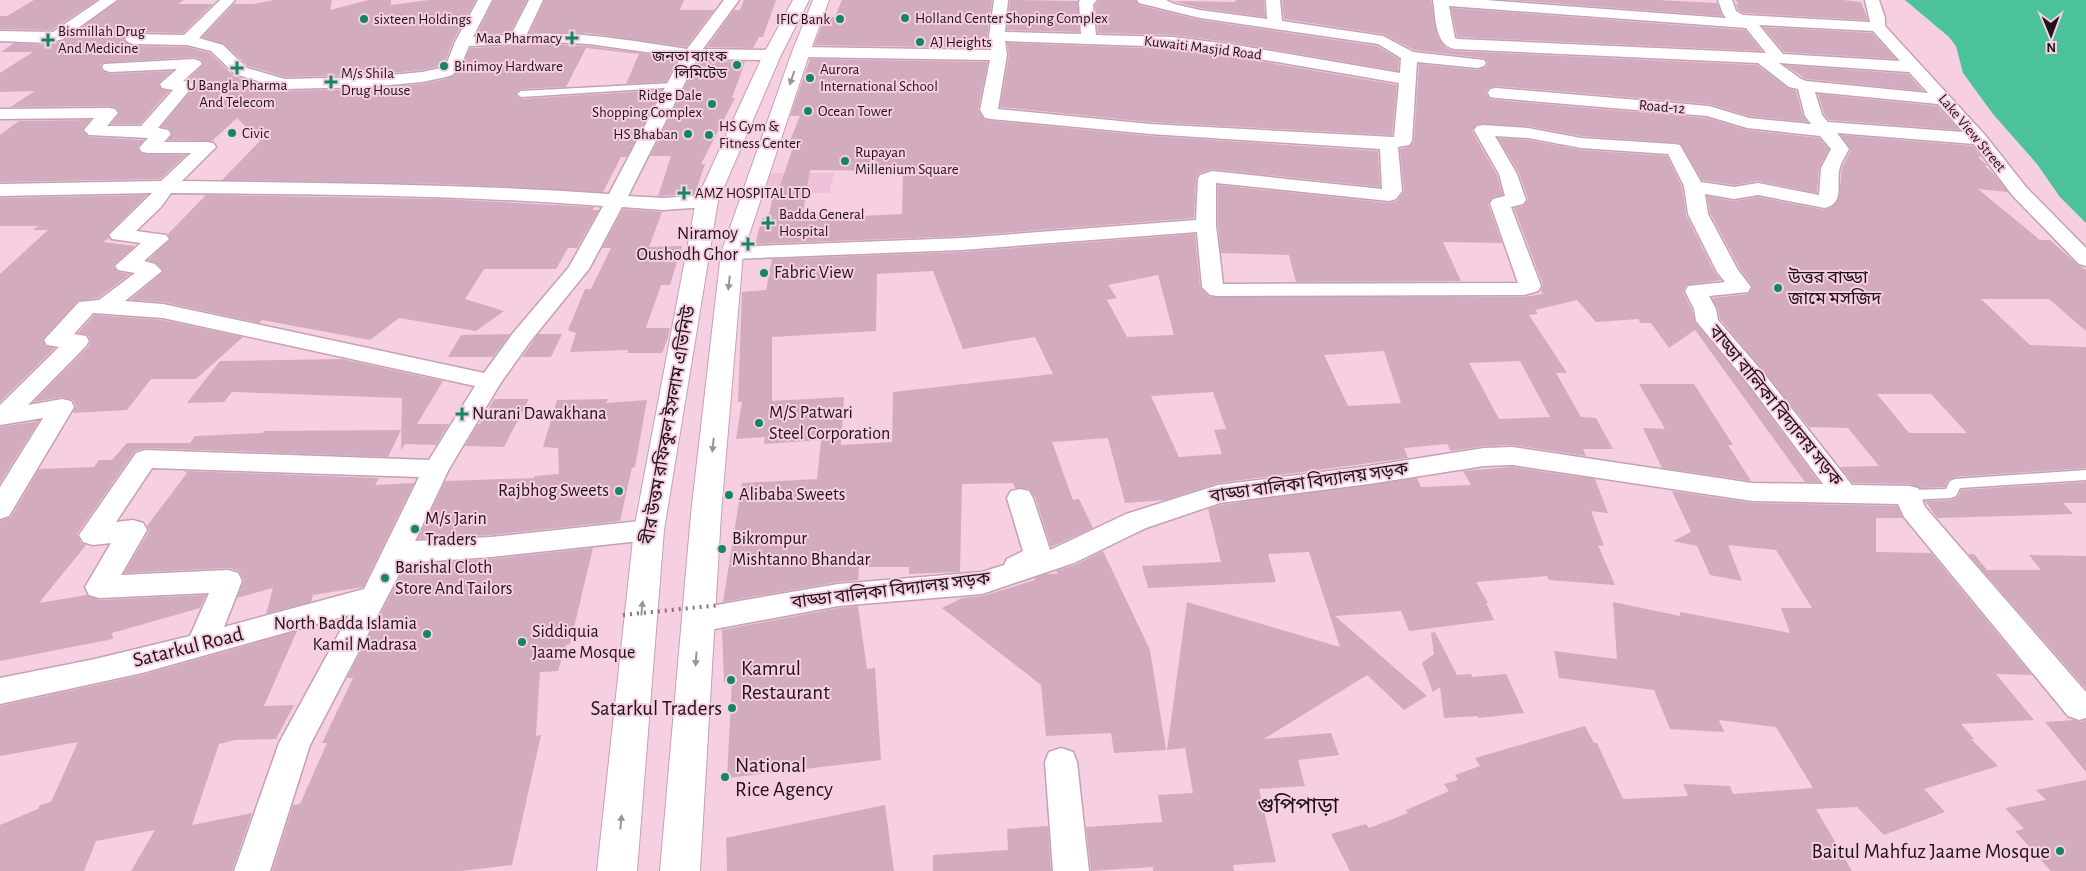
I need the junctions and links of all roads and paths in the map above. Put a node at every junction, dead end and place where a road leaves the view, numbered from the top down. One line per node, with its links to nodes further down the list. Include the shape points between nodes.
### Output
1 (110, 0): 19 (street, via 58,36)
2 (228, 0): 24 (street)
3 (485, 0): 25 (street)
4 (536, 0): 21 (street)
5 (732, 0): 28 (street)
6 (801, 0): 29 (main road, বীর উত্তম রফিকুল ইসলাম এভিনিউ)
7 (821, 0): 27 (main road, বীর উত্তম রফিকুল ইসলাম এভিনিউ)
8 (1001, 0): 20 (street)
9 (1090, 0): 22 (street, via 1086,2)
10 (1144, 0): 15 (street, via 1170,8)
11 (1273, 0): 17 (street)
12 (1440, 0): 16 (street); 26 (street, via 1448,40)
13 (1725, 0): 16 (street, via 1730,14)
14 (1872, 0): 18 (street, via 1878,18)
15 (1199, 7): 17 (street)
16 (1745, 21): 18 (street); 33 (street)
17 (1275, 25): 31 (street, via 1366,37 1383,41)
18 (1877, 27): 35 (street, Lake View Street)
19 (0, 36)
20 (997, 36): 22 (street, Kuwaiti Masjid Road); 30 (street)
21 (518, 38): 25 (street); 28 (street, via 589,40)
22 (1089, 38): 36 (street, Kuwaiti Masjid Road, via 1173,42 1236,50)
23 (133, 39): 24 (street)
24 (188, 40): 25 (street, via 217,48 241,70 284,84 369,82 446,72 454,65)
25 (463, 42)
26 (1473, 46): 32 (street); 37 (street)
27 (801, 52): 30 (street); 54 (main road, বীর উত্তম রফিকুল ইসলাম এভিনিউ, one-way to 54)
28 (691, 54): 29 (street); 38 (street)
29 (772, 55): 51 (main road, বীর উত্তম রফিকুল ইসলাম এভিনিউ)
30 (1000, 55): 47 (street, via 989,110 991,114)
31 (1409, 56): 36 (street); 37 (street, Road-12)
32 (1762, 58): 33 (street); 39 (street, via 1795,84)
33 (1778, 58): 35 (street)
34 (110, 67): 44 (street, via 194,64 168,84 185,86)
35 (1912, 67): 41 (street, Lake View Street)
36 (1407, 79): 47 (street, via 1403,141)
37 (1487, 79): 43 (street, Road-12, via 1709,111 1747,123); 45 (street)
38 (674, 85): 40 (lane); 52 (street)
39 (1805, 86): 41 (street); 43 (street)
40 (521, 94)
41 (1945, 100): 46 (street, Lake View Street)
42 (0, 114): 44 (street, via 109,113 94,132)
43 (1821, 125): 46 (street, Road-12); 48 (street, via 1840,149 1830,168 1828,199 1825,202 1758,189 1734,193)
44 (146, 132): 49 (street, via 162,134 148,148 207,147)
45 (1528, 133): 48 (street, via 1581,143 1674,149); 53 (street, via 1482,130 1508,174 1516,200 1500,203 1530,286 1528,288 1218,290 1213,287)
46 (1979, 139): 55 (street, Lake View Street, via 2019,191)
47 (1388, 144): 53 (street, via 1390,195 1212,178 1207,179)
48 (1694, 186): 60 (street, বাড্ডা বালিকা বিদ্যালয় সড়ক, via 1698,214 1728,272 1740,287 1696,291 1706,309 1707,321)
49 (166, 187): 50 (street); 52 (street, via 509,193); 56 (street, via 120,235 159,239 125,266 151,271)
50 (0, 190)
51 (707, 201): 52 (street, via 663,204); 64 (main road, বীর উত্তম রফিকুল ইসলাম এভিনিউ)
52 (615, 202): 57 (street, via 578,269 521,338)
53 (1206, 225): 54 (street, via 962,244)
54 (732, 254): 70 (main road, বীর উত্তম রফিকুল ইসলাম এভিনিউ, one-way to 70, via 706,514)
55 (2086, 260)
56 (105, 306): 57 (street, via 163,310); 63 (street, via 87,307 55,340 78,341 2,417 62,407)
57 (490, 382): 58 (street)
58 (436, 469): 65 (street); 71 (street, via 145,459 93,535 133,530 99,587 228,581)
59 (2086, 475): 61 (lane, via 1955,484 1951,494)
60 (1845, 494): 61 (street, বাড্ডা বালিকা বিদ্যালয় সড়ক); 66 (street, বাড্ডা বালিকা বিদ্যালয় সড়ক, via 1752,492 1512,456 1484,457 1218,494 1136,521 1064,556)
61 (1909, 495): 73 (street, via 1913,510 2041,665 2079,707)
62 (1020, 498): 66 (street, via 1038,555)
63 (0, 508)
64 (649, 530): 65 (street, via 491,547); 76 (main road, বীর উত্তম রফিকুল ইসলাম এভিনিউ, one-way to 64)
65 (394, 553): 67 (street)
66 (982, 583): 70 (street, বাড্ডা বালিকা বিদ্যালয় সড়ক, via 838,595)
67 (374, 597): 71 (street, Satarkul Road); 75 (street, via 295,743)
68 (720, 605): 69 (path, bridge)
69 (624, 615)
70 (699, 620): 77 (main road, বীর উত্তম রফিকুল ইসলাম এভিনিউ, one-way to 77)
71 (202, 644): 72 (street, Satarkul Road, via 50,682)
72 (0, 690)
73 (2086, 705)
74 (1061, 762): 78 (street)
75 (252, 871)
76 (617, 871)
77 (680, 871)
78 (1071, 871)

